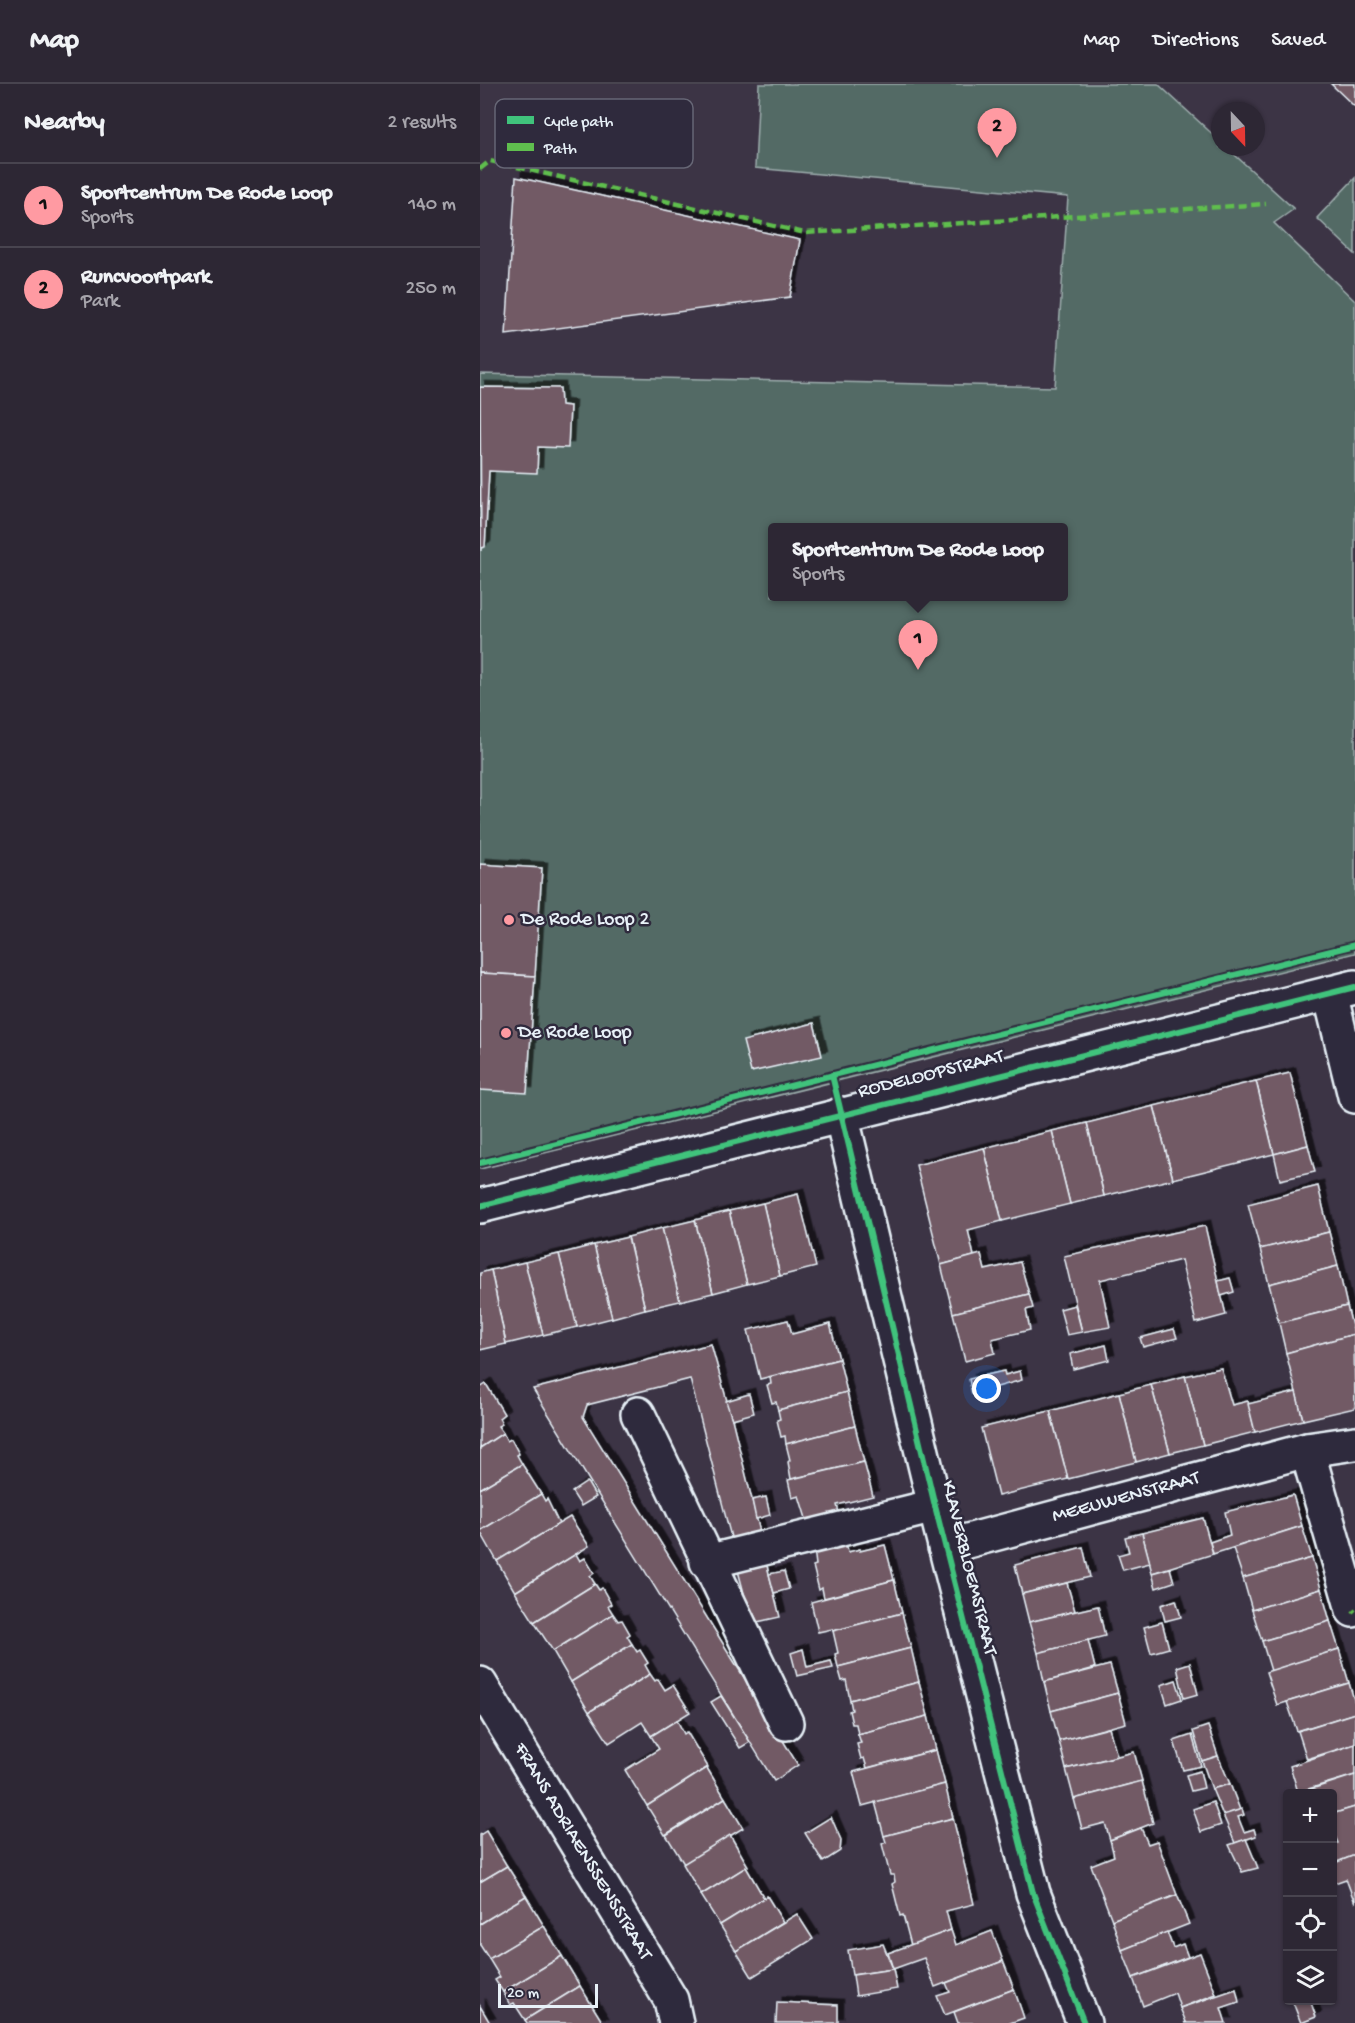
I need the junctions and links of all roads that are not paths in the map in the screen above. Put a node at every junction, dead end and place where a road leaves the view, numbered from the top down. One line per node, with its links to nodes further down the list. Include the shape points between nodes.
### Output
1 (1343, 990): 2 (street); 3 (street, RODELOOPSTRAAT)
2 (1355, 1096)
3 (841, 1114): 4 (street, RODELOOPSTRAAT); 8 (street, KLAVERBLOEMSTRAAT)
4 (480, 1206)
5 (638, 1414): 10 (street)
6 (1355, 1443): 7 (street, MEEUWENSTRAAT)
7 (1307, 1450): 9 (street, MEEUWENSTRAAT); 11 (street)
8 (935, 1506): 9 (street, KLAVERBLOEMSTRAAT); 10 (street)
9 (945, 1547): 15 (street, KLAVERBLOEMSTRAAT, via 1033,1893)
10 (707, 1562): 13 (street)
11 (1353, 1610)
12 (480, 1684): 14 (street, FRANS ADRIAENSSENSSTRAAT, via 671,2000)
13 (786, 1723)
14 (676, 2023)
15 (1084, 2023)

